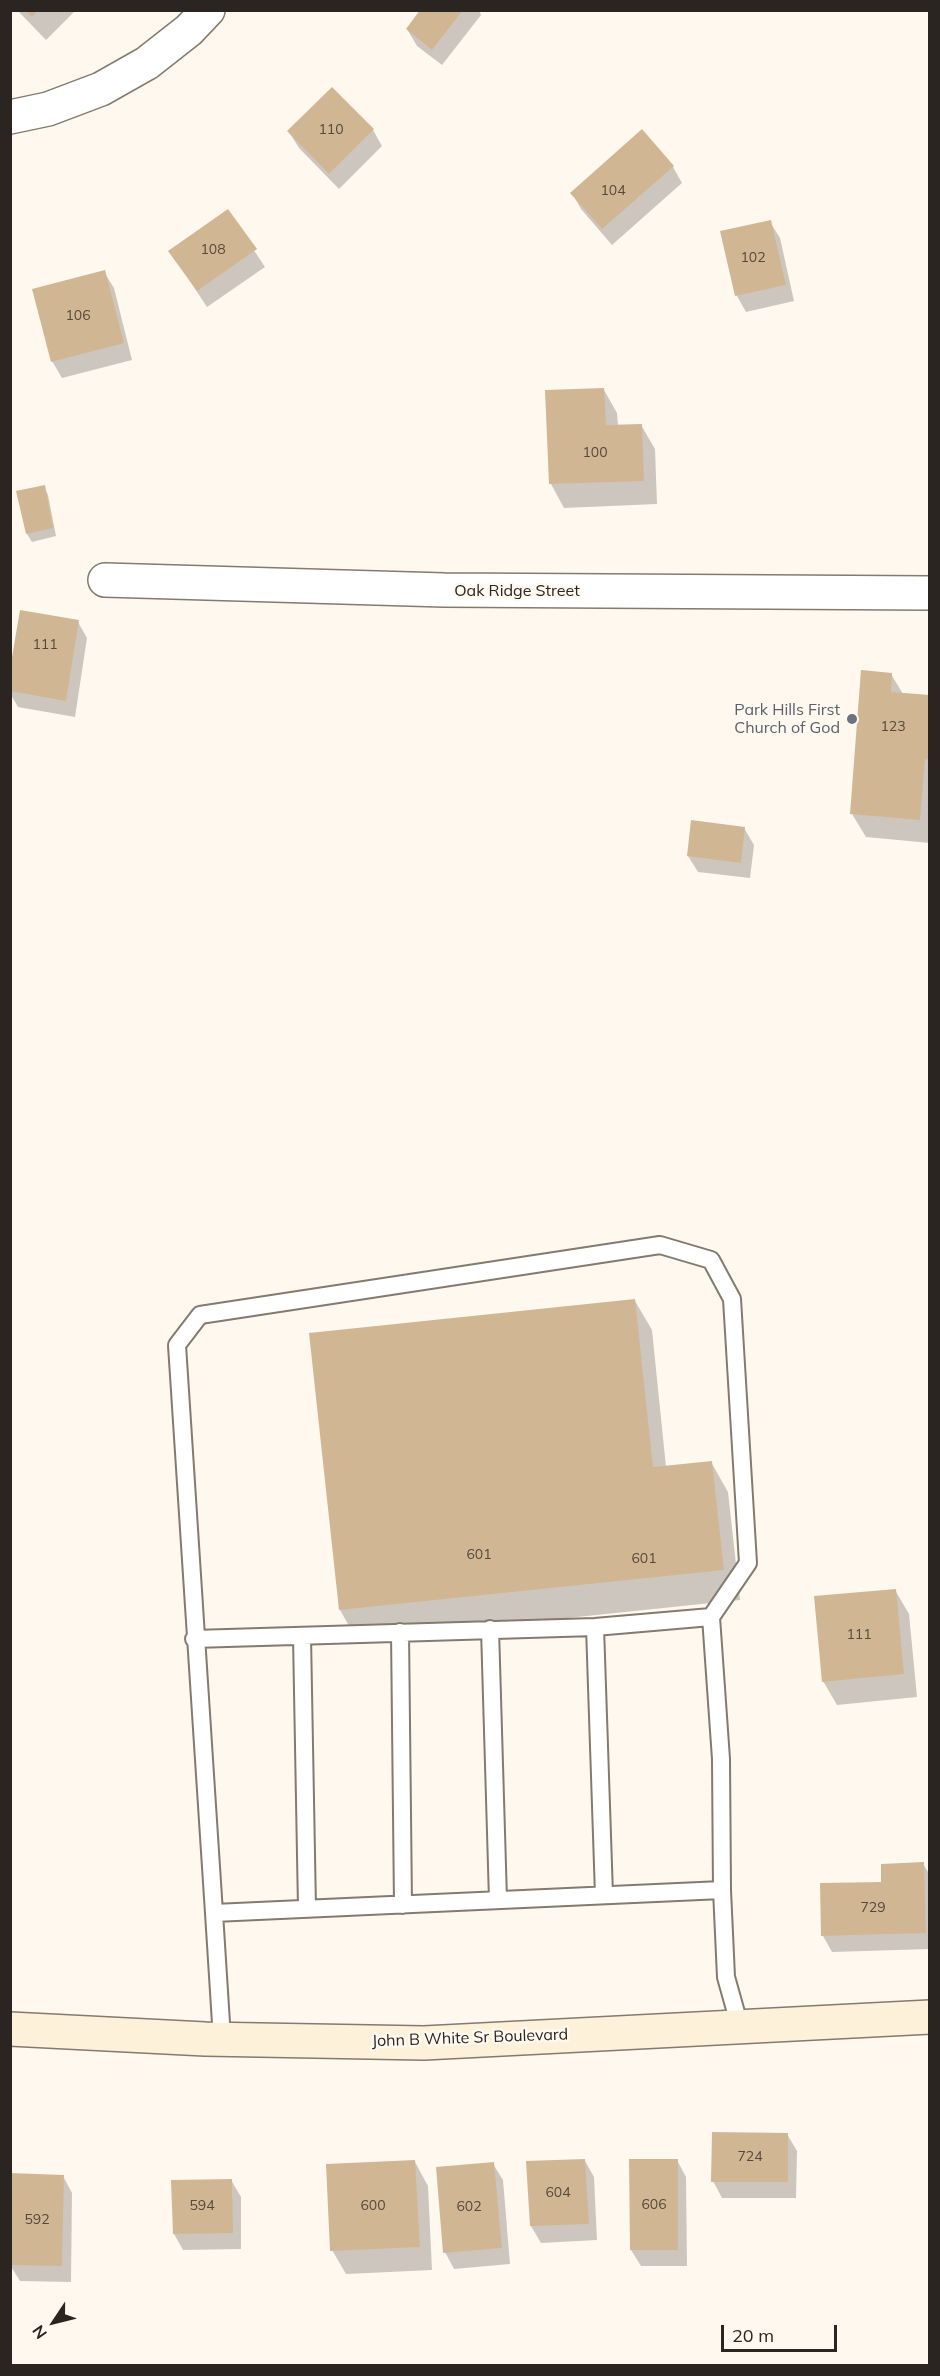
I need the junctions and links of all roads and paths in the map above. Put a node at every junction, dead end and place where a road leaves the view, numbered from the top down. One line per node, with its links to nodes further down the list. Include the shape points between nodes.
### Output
1 (208, 10): 2 (street, via 147,63 101,89 48,110)
2 (10, 117)
3 (105, 580): 4 (street, Oak Ridge Street, via 444,590)
4 (930, 593)
5 (711, 1617): 6 (lane); 10 (lane, via 748,1563 732,1299 711,1260 660,1245 200,1315 177,1346); 11 (lane, via 721,1759)
6 (595, 1627): 7 (lane); 12 (lane)
7 (490, 1629): 8 (lane); 13 (lane)
8 (400, 1632): 9 (lane); 14 (lane)
9 (303, 1636): 10 (lane); 15 (lane)
10 (194, 1639): 16 (lane)
11 (722, 1890): 12 (lane); 18 (lane, via 726,1977)
12 (604, 1895): 13 (lane)
13 (498, 1900): 14 (lane)
14 (403, 1905): 15 (lane)
15 (307, 1909): 16 (lane)
16 (214, 1913): 20 (lane)
17 (930, 2017): 18 (main road, John B White Sr Boulevard)
18 (740, 2027): 20 (main road, John B White Sr Boulevard, via 424,2043)
19 (10, 2029): 20 (main road, John B White Sr Boulevard)
20 (222, 2039)

